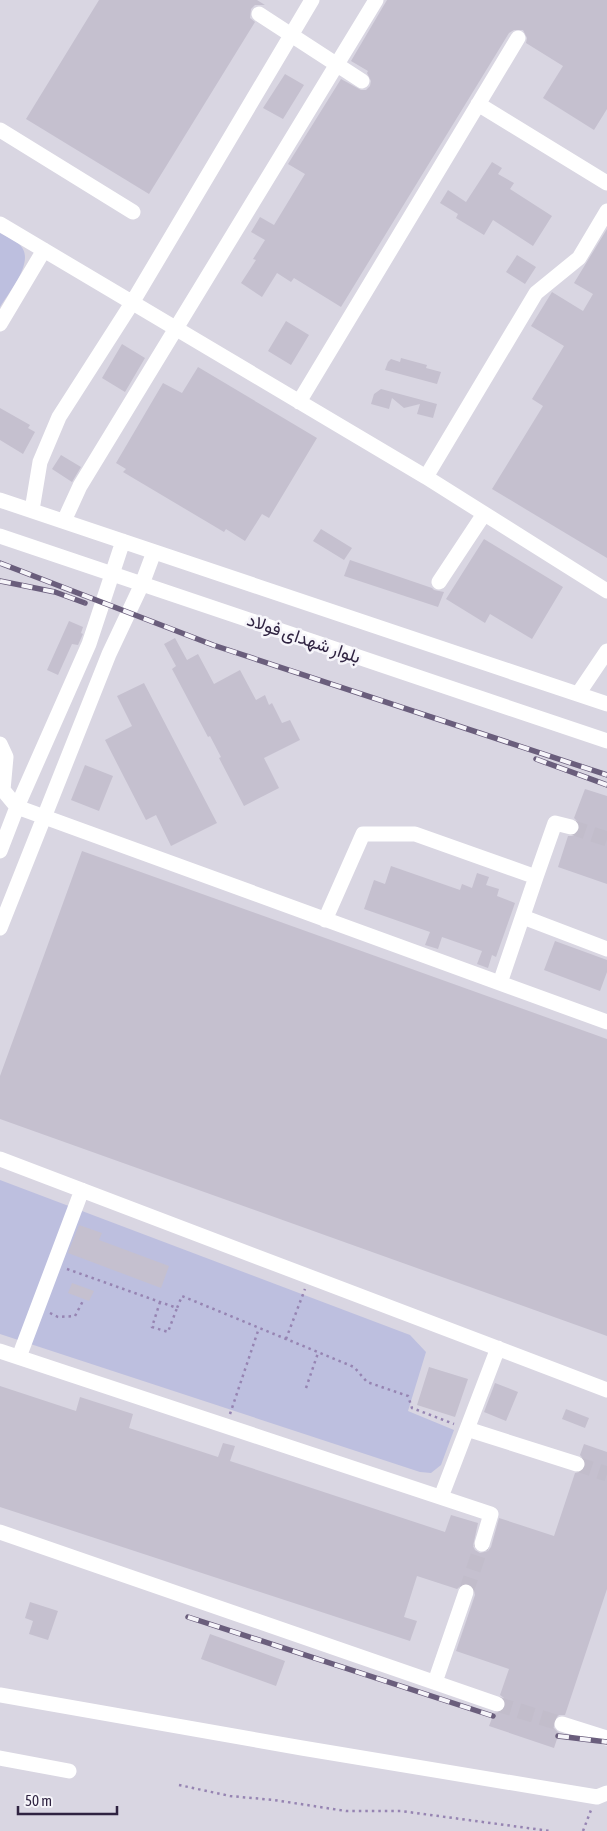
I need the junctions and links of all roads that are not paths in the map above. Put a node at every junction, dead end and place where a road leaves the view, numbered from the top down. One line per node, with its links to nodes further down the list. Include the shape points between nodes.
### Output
1 (312, 0): 4 (street)
2 (376, 0): 6 (street)
3 (260, 14): 4 (street)
4 (291, 35): 6 (street); 15 (street)
5 (518, 38): 8 (street)
6 (337, 65): 7 (street); 17 (street)
7 (362, 81)
8 (478, 104): 10 (street); 18 (street)
9 (0, 130): 12 (street)
10 (607, 183)
11 (607, 211): 19 (street, via 579,258 536,292)
12 (133, 212)
13 (0, 225): 14 (street)
14 (44, 250): 15 (street); 16 (street)
15 (132, 303): 17 (street); 21 (street, via 58,417 40,462)
16 (0, 324)
17 (176, 329): 18 (street); 23 (street, via 80,486)
18 (299, 402): 19 (street)
19 (426, 477): 22 (street)
20 (0, 500): 21 (street, بلوار شهدای فولاد)
21 (32, 510): 23 (street, بلوار شهدای فولاد)
22 (484, 514): 28 (street); 30 (street)
23 (64, 521): 25 (street, بلوار شهدای فولاد)
24 (0, 536): 27 (street, بلوار شهدای فولاد)
25 (123, 541): 26 (street, بلوار شهدای فولاد); 27 (street)
26 (154, 552): 29 (street); 32 (street, بلوار شهدای فولاد)
27 (112, 574): 29 (street, بلوار شهدای فولاد); 36 (street, via 89,644)
28 (439, 582)
29 (142, 584): 34 (street, بلوار شهدای فولاد); 37 (street, via 109,654)
30 (607, 591)
31 (607, 651): 32 (street)
32 (578, 694): 33 (street, بلوار شهدای فولاد)
33 (607, 704)
34 (607, 741)
35 (0, 744): 36 (street, via 6,757 3,790)
36 (17, 807): 37 (street); 39 (street)
37 (44, 817): 42 (street); 43 (street)
38 (571, 827): 40 (street, via 555,823)
39 (0, 851)
40 (536, 877): 41 (street); 42 (street, via 415,834 364,834)
41 (523, 917): 44 (street); 45 (street)
42 (325, 920): 45 (street)
43 (0, 928)
44 (607, 949)
45 (500, 983): 46 (street)
46 (606, 1016)
47 (0, 1159): 48 (street)
48 (82, 1190): 49 (street); 51 (street)
49 (498, 1348): 52 (street); 53 (street)
50 (0, 1351): 51 (street)
51 (19, 1357): 55 (street)
52 (607, 1390)
53 (467, 1429): 54 (street); 55 (street)
54 (578, 1464)
55 (441, 1497): 57 (street, via 491,1514)
56 (0, 1532): 59 (street)
57 (482, 1544)
58 (466, 1592): 59 (street)
59 (435, 1682): 61 (street)
60 (0, 1695): 66 (street, via 302,1748)
61 (497, 1704)
62 (562, 1724): 63 (street)
63 (607, 1738)
64 (0, 1758): 65 (street)
65 (69, 1771)
66 (602, 1795)

